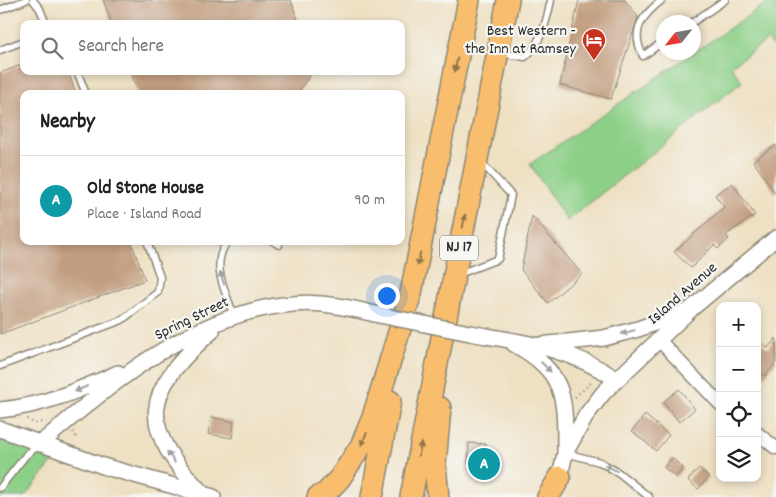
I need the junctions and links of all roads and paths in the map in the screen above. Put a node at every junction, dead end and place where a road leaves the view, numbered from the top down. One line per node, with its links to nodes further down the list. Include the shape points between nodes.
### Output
1 (26, 0): 8 (lane)
2 (33, 0): 10 (lane)
3 (469, 0): 22 (highway, NJ 17, one-way to 22)
4 (508, 0): 14 (highway, NJ 17)
5 (551, 0): 14 (lane, via 542,33 531,52 524,57)
6 (662, 0): 12 (lane, via 641,20 638,46 643,56)
7 (725, 0): 9 (lane)
8 (0, 10)
9 (701, 16)
10 (44, 20)
11 (20, 42): 13 (lane)
12 (656, 47)
13 (0, 50)
14 (497, 52): 17 (highway, NJ 17)
15 (79, 75): 16 (lane)
16 (84, 90)
17 (477, 158): 21 (highway, NJ 17, one-way to 17); 21 (lane, via 511,195 498,259)
18 (776, 238): 24 (street, Island Avenue)
19 (148, 245): 30 (lane, via 160,277 158,292 122,320)
20 (226, 245): 25 (lane, one-way to 20, via 218,265)
21 (454, 276): 23 (highway, NJ 17)
22 (411, 293): 44 (highway, one-way to 44, via 362,446 348,469); 45 (highway, NJ 17)
23 (449, 300): 46 (highway, NJ 17, one-way to 23); 47 (highway, via 435,464)
24 (690, 309): 26 (street, Island Avenue); 28 (street, one-way to 28, via 638,330 610,337)
25 (229, 318): 27 (street, Spring Street, bridge, via 263,308 306,303 342,307); 29 (street, Spring Street, via 192,334); 43 (street, one-way to 25, via 178,467 164,447 158,425 158,404 164,384 176,365)
26 (658, 339): 31 (street, Island Avenue); 34 (street)
27 (506, 340): 28 (street, Spring Street); 40 (street, one-way to 40, via 541,362 557,380 564,401)
28 (540, 345): 31 (street, Spring Street, via 582,360)
29 (158, 355): 35 (street, one-way to 35, via 56,399); 38 (street, Spring Street, via 105,389)
30 (0, 366)
31 (616, 379): 40 (street, Island Avenue, via 587,414)
32 (594, 380): 33 (path)
33 (572, 400)
34 (716, 400)
35 (0, 410)
36 (0, 429): 38 (street)
37 (761, 436): 39 (street)
38 (40, 444): 42 (lane, via 26,455); 43 (street)
39 (776, 448)
40 (566, 453): 41 (street); 49 (lane, one-way to 40, via 600,462)
41 (558, 487): 48 (highway)
42 (0, 488)
43 (208, 496)
44 (322, 496)
45 (372, 497)
46 (411, 497)
47 (438, 497)
48 (548, 497)
49 (649, 497)

